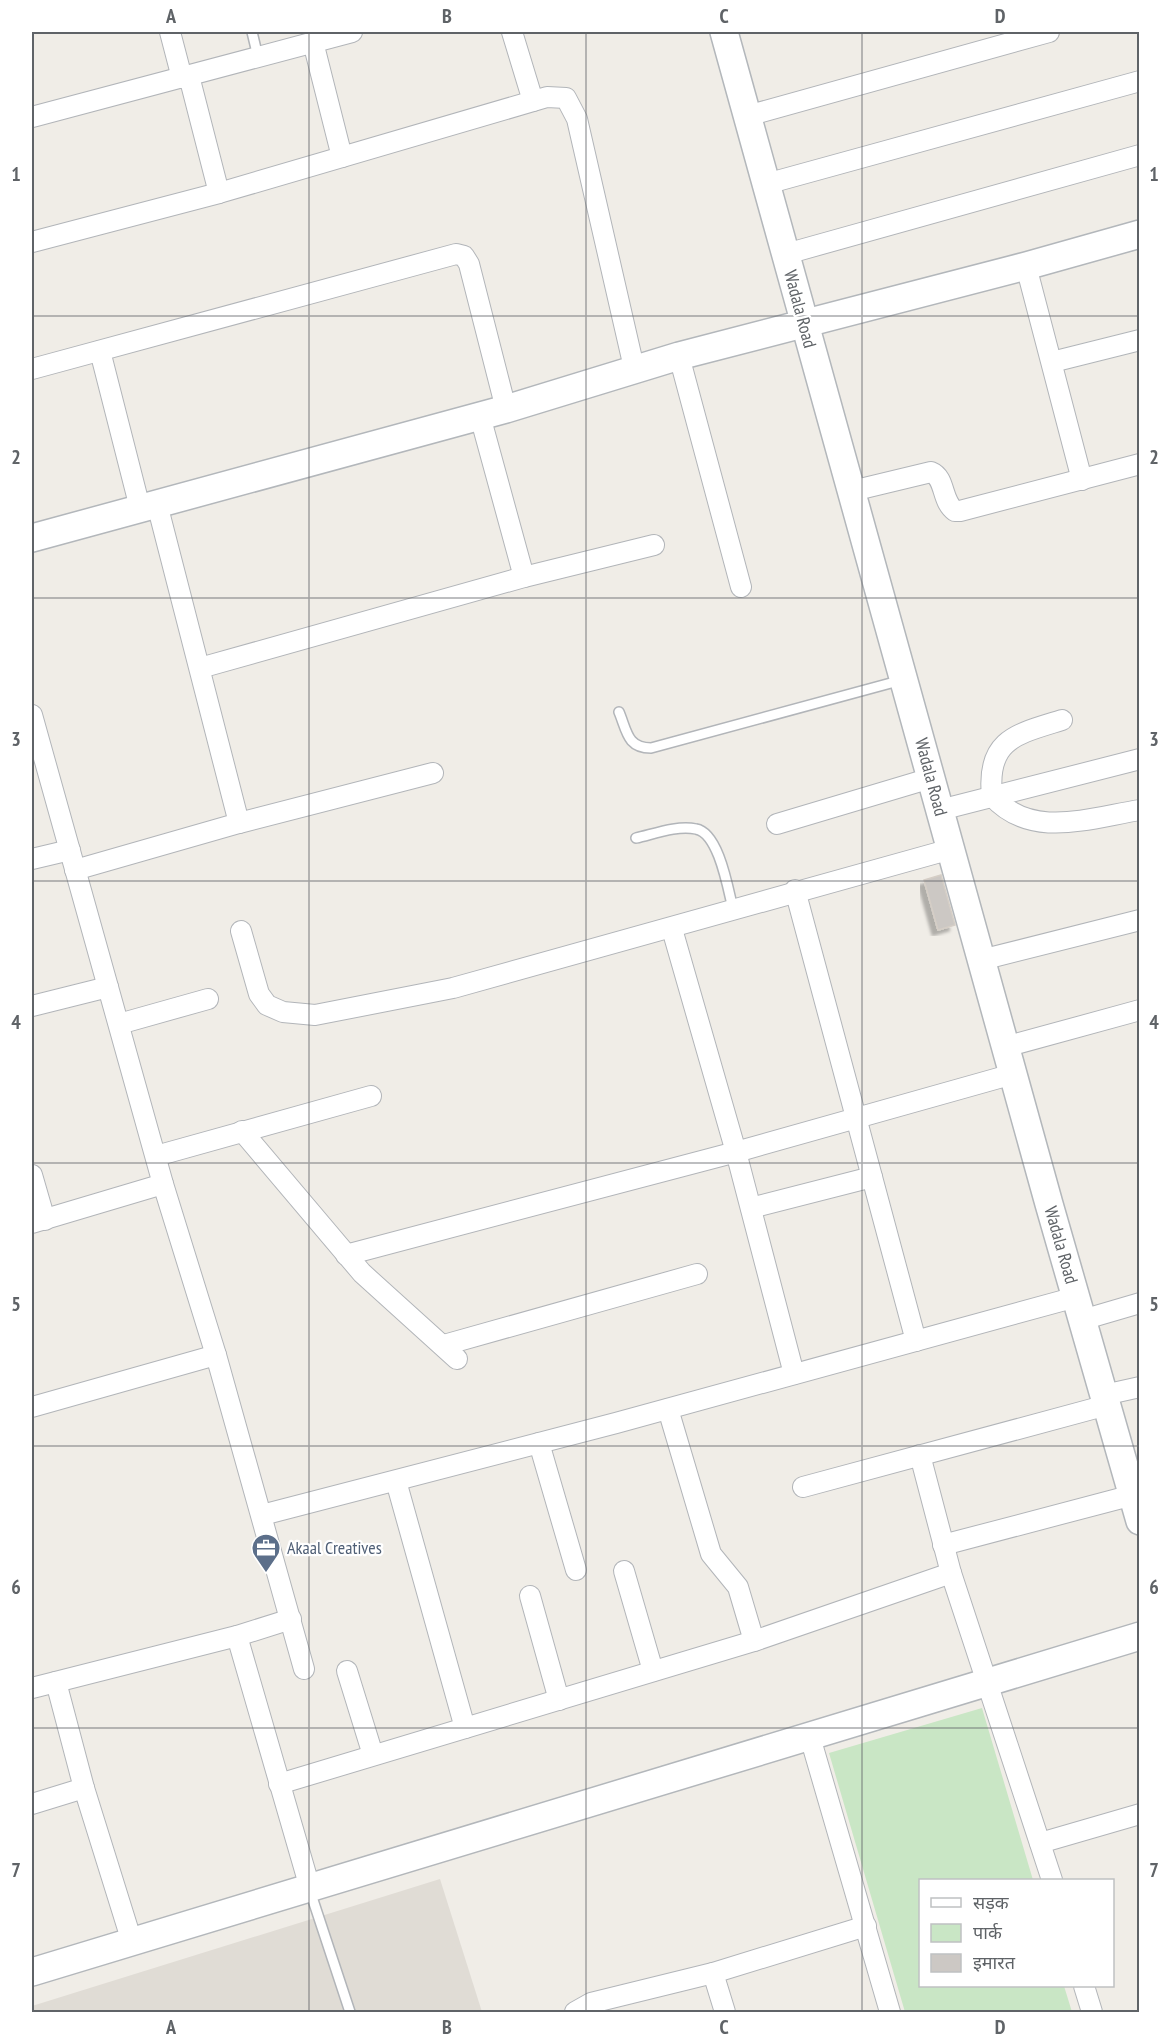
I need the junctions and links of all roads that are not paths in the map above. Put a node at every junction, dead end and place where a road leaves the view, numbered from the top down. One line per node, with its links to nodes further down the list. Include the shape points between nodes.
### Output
1 (170, 32): 9 (street)
2 (252, 32): 8 (lane)
3 (352, 32): 7 (street)
4 (512, 32): 11 (street)
5 (724, 32): 12 (street, Wadala Road)
6 (1049, 32): 12 (street)
7 (313, 42): 8 (street); 15 (street)
8 (258, 57): 9 (street)
9 (186, 77): 13 (street); 17 (street)
10 (1140, 81): 16 (street)
11 (533, 101): 15 (street); 28 (street, via 555,96 566,99 577,119)
12 (747, 116): 16 (street, Wadala Road)
13 (32, 117)
14 (1140, 155): 20 (street)
15 (342, 157): 17 (street)
16 (766, 184): 20 (street, Wadala Road)
17 (219, 193): 19 (street)
18 (1140, 234): 21 (street)
19 (32, 242)
20 (786, 254): 22 (street, Wadala Road)
21 (1026, 266): 22 (street); 26 (street)
22 (803, 323): 25 (street); 33 (street, Wadala Road)
23 (1140, 340): 26 (street)
24 (100, 351): 27 (street); 29 (street, via 456,254 464,256 469,264); 34 (street)
25 (679, 356): 28 (street); 38 (street)
26 (1052, 362): 32 (street)
27 (32, 369)
28 (635, 372): 29 (street)
29 (506, 409): 30 (street)
30 (480, 416): 34 (street); 37 (street)
31 (1140, 465): 32 (street)
32 (1082, 480): 33 (street, via 960,511 947,503 939,478 931,471)
33 (852, 491): 40 (street, Wadala Road)
34 (148, 506): 35 (street); 39 (street)
35 (32, 538)
36 (654, 545): 37 (street)
37 (524, 577): 39 (street)
38 (741, 587)
39 (200, 668): 50 (street)
40 (904, 679): 41 (lane, via 651,748 638,748 633,743); 46 (street, Wadala Road)
41 (619, 712)
42 (32, 715): 54 (street)
43 (1062, 720): 47 (street, via 1009,739 991,770)
44 (1140, 759): 47 (street)
45 (433, 773): 50 (street)
46 (931, 778): 48 (street, Wadala Road); 51 (street)
47 (992, 796): 48 (street); 49 (street, via 1011,814 1045,823)
48 (940, 810): 53 (street, Wadala Road)
49 (1140, 810)
50 (239, 823): 56 (street)
51 (777, 824)
52 (636, 837): 58 (lane, via 689,828 706,834 718,856)
53 (951, 849): 57 (street); 62 (street, Wadala Road)
54 (70, 850): 55 (street); 56 (street)
55 (32, 859)
56 (75, 870): 63 (street)
57 (795, 890): 58 (street); 71 (street)
58 (733, 909): 60 (street)
59 (1140, 920): 62 (street)
60 (672, 928): 61 (street, via 453,988 300,1016 267,1005 258,994); 73 (street)
61 (241, 930)
62 (981, 960): 68 (street, Wadala Road)
63 (108, 987): 65 (street); 67 (street)
64 (208, 999): 67 (street)
65 (32, 1006)
66 (1140, 1010): 68 (street)
67 (119, 1024): 74 (street)
68 (1005, 1047): 69 (street, Wadala Road)
69 (1013, 1074): 71 (street); 83 (street, Wadala Road)
70 (372, 1096): 72 (street)
71 (855, 1118): 73 (street); 76 (street)
72 (242, 1131): 74 (street); 80 (street)
73 (736, 1152): 78 (street); 80 (street)
74 (156, 1156): 77 (street)
75 (32, 1175): 79 (street)
76 (872, 1177): 78 (street); 84 (street)
77 (163, 1184): 79 (street); 85 (street)
78 (751, 1208): 86 (street)
79 (38, 1222)
80 (346, 1255): 81 (street, via 451,1352)
81 (697, 1274)
82 (1140, 1303): 83 (street)
83 (1079, 1308): 84 (street); 88 (street, Wadala Road)
84 (916, 1341): 86 (street)
85 (216, 1355): 89 (street); 96 (street)
86 (794, 1374): 90 (street)
87 (1140, 1386): 88 (street)
88 (1106, 1400): 92 (street); 95 (street, Wadala Road)
89 (32, 1407)
90 (668, 1409): 91 (street); 106 (street, via 711,1554 738,1587)
91 (539, 1443): 93 (street); 99 (street)
92 (920, 1455): 94 (street); 98 (street)
93 (396, 1481): 96 (street); 114 (street)
94 (803, 1487)
95 (1133, 1495): 97 (street, Wadala Road); 98 (street)
96 (262, 1515): 103 (street)
97 (1140, 1521)
98 (943, 1545): 101 (street)
99 (576, 1570)
100 (624, 1571): 109 (street)
101 (951, 1573): 106 (street); 111 (street)
102 (530, 1596): 113 (street)
103 (291, 1619): 104 (street); 107 (street)
104 (237, 1636): 110 (street); 117 (street)
105 (1140, 1636): 111 (street)
106 (754, 1641): 109 (street)
107 (304, 1669)
108 (347, 1671): 116 (street)
109 (653, 1671): 113 (street)
110 (56, 1682): 112 (street); 118 (street)
111 (988, 1683): 115 (street); 121 (street)
112 (32, 1688)
113 (559, 1700): 114 (street)
114 (465, 1728): 116 (street)
115 (810, 1737): 123 (street); 124 (street)
116 (373, 1755): 117 (street)
117 (279, 1784): 123 (street)
118 (84, 1788): 119 (street); 125 (street)
119 (32, 1804)
120 (1140, 1814): 121 (street)
121 (1040, 1843): 122 (street)
122 (1051, 1879)
123 (310, 1888): 125 (street); 129 (lane)
124 (866, 1926): 127 (street); 132 (street)
125 (132, 1942): 126 (street)
126 (32, 1972)
127 (713, 1972): 130 (street, via 591,2003); 131 (street)
128 (1084, 1987): 133 (street)
129 (350, 2013)
130 (575, 2013)
131 (725, 2013)
132 (891, 2013)
133 (1092, 2013)

